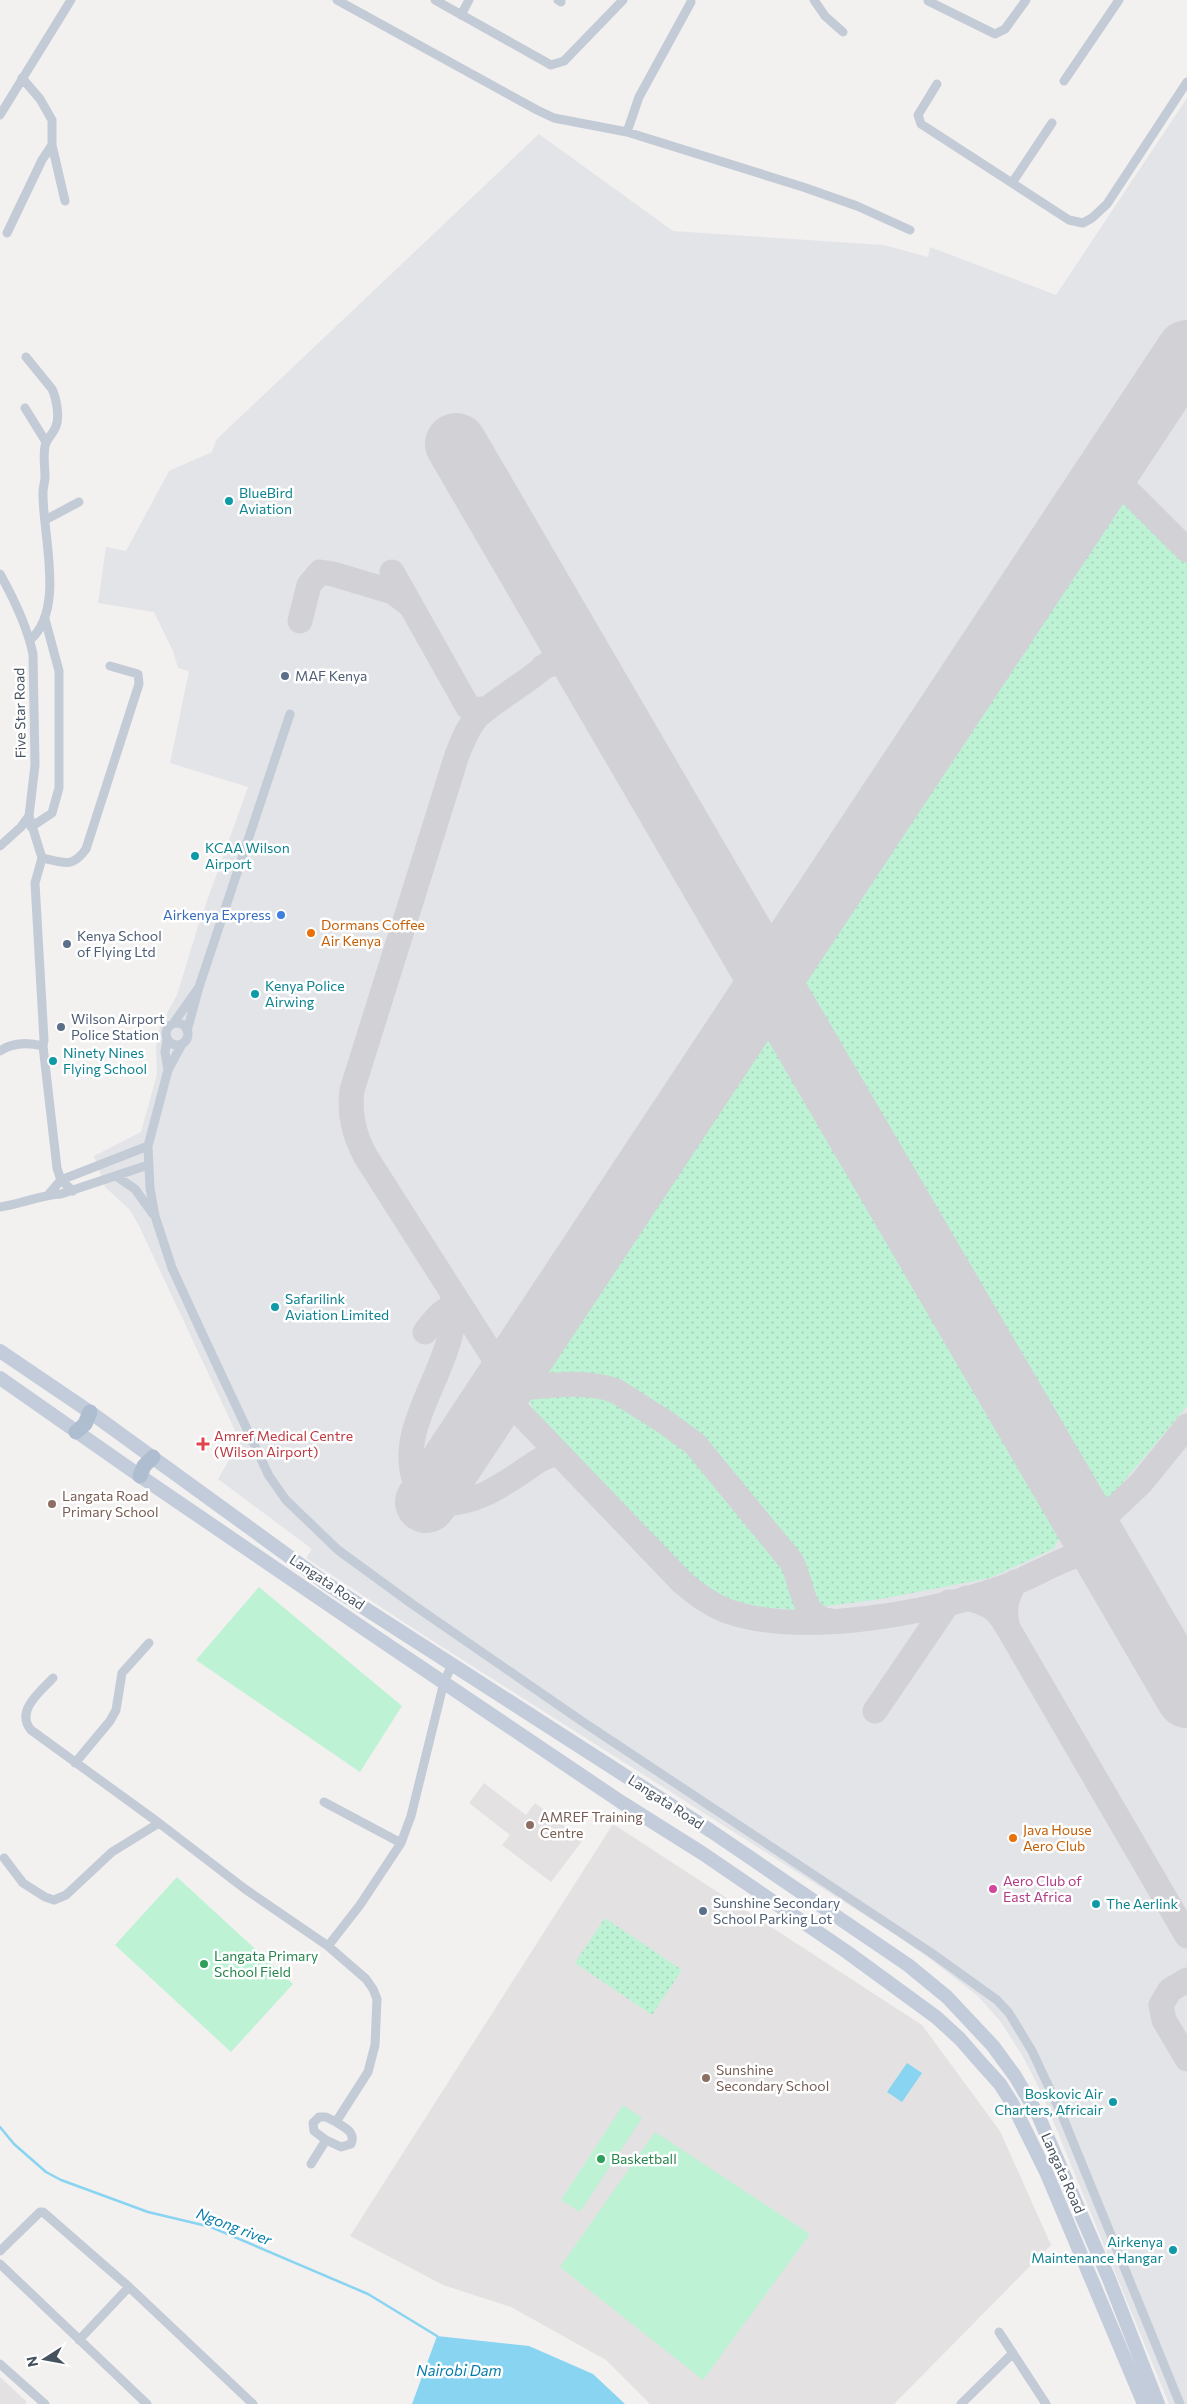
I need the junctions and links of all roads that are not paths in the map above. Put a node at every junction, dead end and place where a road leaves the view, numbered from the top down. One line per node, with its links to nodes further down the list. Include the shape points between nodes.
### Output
1 (71, 0): 13 (street)
2 (337, 0): 19 (street, via 536,110 554,118)
3 (435, 0): 11 (street)
4 (470, 0): 11 (street)
5 (623, 0): 11 (street, via 564,61 551,65)
6 (814, 0): 12 (street, via 825,16)
7 (1026, 0): 9 (street, via 1005,29 995,34)
8 (1119, 0): 14 (street)
9 (928, 1)
10 (691, 2): 19 (street, via 639,97)
11 (461, 15)
12 (843, 32)
13 (22, 78): 17 (street); 20 (street, via 48,111 53,127)
14 (1064, 82)
15 (1187, 82): 21 (street, via 1107,204 1092,218 1083,223 1069,220)
16 (937, 84): 21 (street, via 918,115 921,124)
17 (0, 115)
18 (1052, 123): 21 (street)
19 (627, 132): 23 (street, via 848,202)
20 (52, 145): 22 (street); 24 (street)
21 (1012, 183)
22 (65, 201)
23 (910, 230)
24 (7, 233)
25 (26, 357): 27 (street, via 54,395 57,426)
26 (25, 408): 27 (street)
27 (46, 442): 29 (street)
28 (79, 502): 29 (street)
29 (45, 520): 31 (street, via 49,597)
30 (0, 574): 32 (street, Five Star Road)
31 (45, 619): 32 (street); 36 (street, via 58,670 59,788 52,813)
32 (30, 640): 35 (street, Five Star Road, via 34,671 35,765)
33 (110, 666): 38 (street, via 138,674 140,684 86,849 69,864)
34 (290, 714): 39 (street)
35 (29, 816): 36 (street, Five Star Road); 37 (street)
36 (31, 827): 38 (street, Five Star Road)
37 (0, 846)
38 (42, 858): 44 (street, via 35,883)
39 (199, 987): 40 (street); 41 (street)
40 (173, 1024): 41 (street, via 183,1025); 42 (street, via 168,1028)
41 (187, 1031): 43 (street, via 187,1038)
42 (167, 1039): 43 (street, via 172,1044); 46 (street)
43 (182, 1044): 46 (street)
44 (43, 1046): 45 (street, via 24,1043); 50 (street, via 53,1149)
45 (0, 1051)
46 (168, 1070): 47 (street)
47 (148, 1146): 48 (street); 50 (street)
48 (148, 1165): 49 (street); 54 (street)
49 (116, 1176): 51 (street); 54 (street, via 135,1189)
50 (61, 1180): 51 (street); 52 (street)
51 (73, 1191): 52 (street)
52 (49, 1194): 53 (street)
53 (0, 1207)
54 (155, 1216): 88 (street, via 172,1268 269,1476 286,1500 338,1550 583,1722 935,1954 986,1990 1009,2013 1032,2050 1062,2114)
55 (0, 1351): 57 (main road, Langata Road)
56 (0, 1378): 58 (main road, Langata Road)
57 (90, 1412): 58 (main road, via 85,1424); 59 (main road, Langata Road)
58 (76, 1432): 60 (main road, Langata Road)
59 (153, 1457): 60 (main road); 62 (main road, Langata Road, via 327,1584)
60 (140, 1476): 64 (main road, Langata Road)
61 (149, 1643): 65 (street, via 122,1673 116,1710 110,1721)
62 (452, 1665): 64 (street); 87 (main road, Langata Road, via 711,1831 908,1964 969,2018 1015,2076 1038,2114 1113,2288)
63 (53, 1678): 65 (street, via 28,1705 27,1725)
64 (444, 1682): 68 (street, via 411,1816); 86 (main road, Langata Road, via 847,1952 925,2008 960,2039 1000,2084 1028,2133)
65 (75, 1763): 67 (street)
66 (324, 1802): 68 (street)
67 (159, 1823): 69 (street, via 112,1852 66,1895 54,1900 23,1883); 70 (street, via 245,1889)
68 (401, 1843): 70 (street)
69 (4, 1858)
70 (328, 1946): 71 (street, via 366,1979 377,1999 375,2045 368,2072)
71 (336, 2122): 72 (street, via 319,2116 313,2123 314,2131); 72 (street, via 350,2131 351,2144 341,2147)
72 (326, 2140): 73 (street)
73 (311, 2164)
74 (0, 2251): 76 (street, via 43,2212)
75 (0, 2264): 78 (street)
76 (129, 2287): 78 (street); 83 (street)
77 (999, 2332): 79 (street)
78 (79, 2340): 82 (street)
79 (1013, 2354): 84 (street); 85 (street)
80 (0, 2364): 81 (street)
81 (45, 2404)
82 (147, 2404)
83 (253, 2404)
84 (961, 2404)
85 (1046, 2404)
86 (1144, 2404)
87 (1158, 2404)
88 (1180, 2404)

